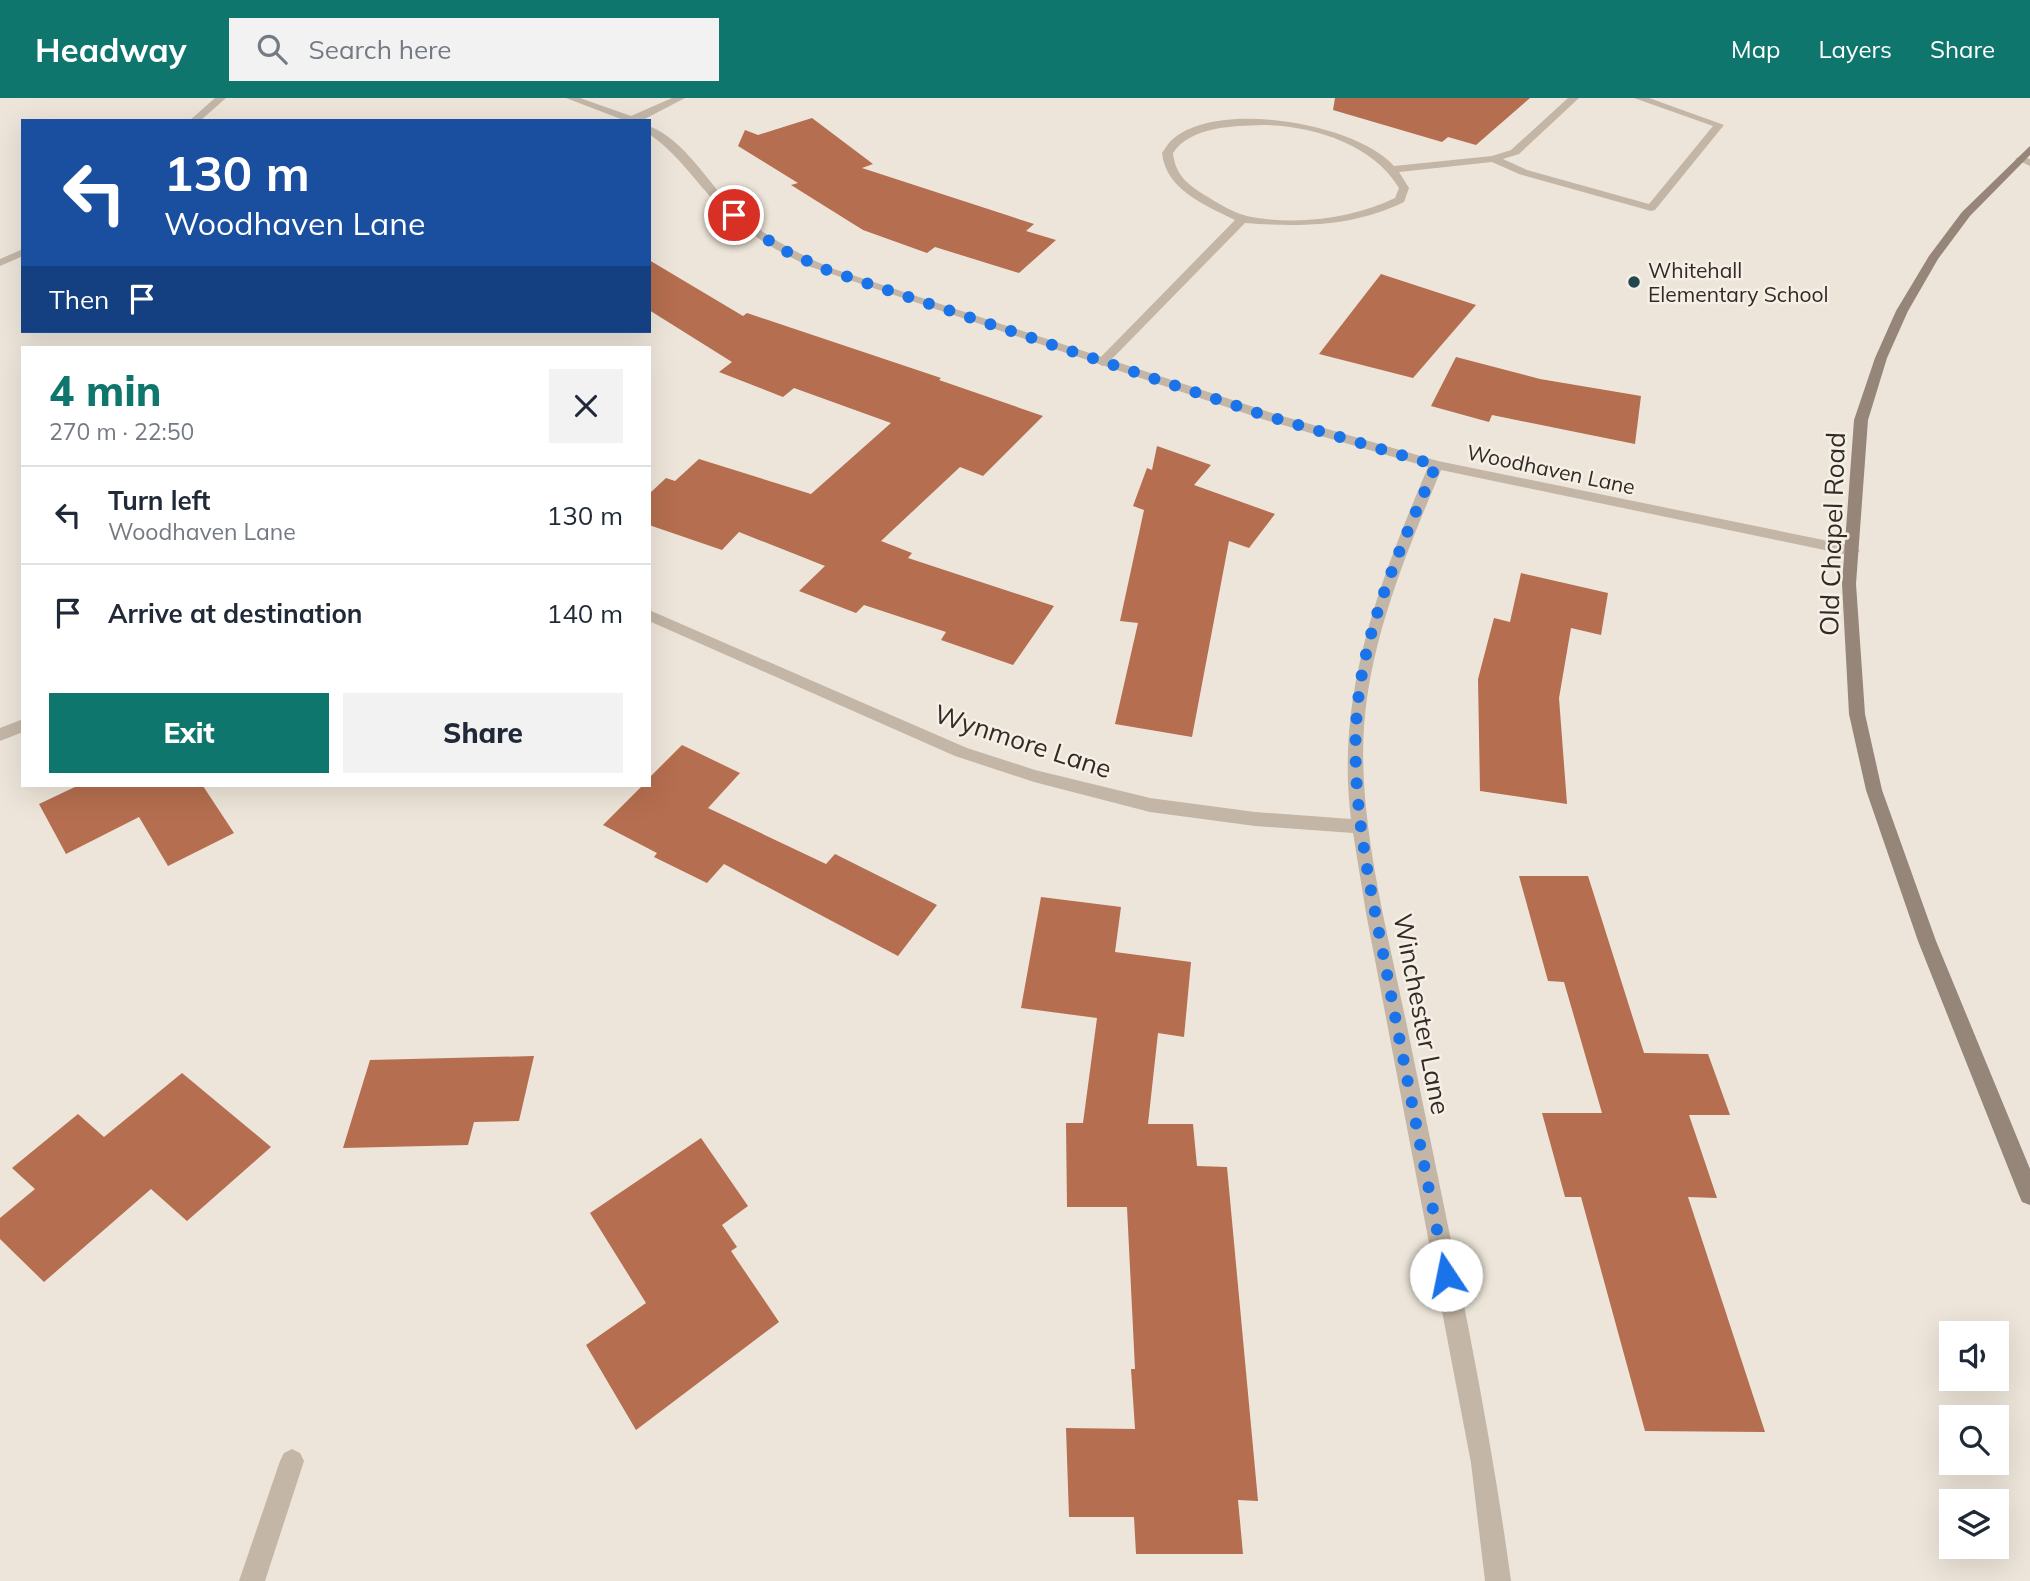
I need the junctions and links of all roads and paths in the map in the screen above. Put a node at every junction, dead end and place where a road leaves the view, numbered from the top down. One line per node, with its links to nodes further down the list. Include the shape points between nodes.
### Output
1 (221, 98): 6 (street)
2 (570, 98): 7 (street)
3 (680, 98): 8 (street)
4 (1574, 98): 11 (street, via 1515,152)
5 (1639, 98): 11 (street, via 1719,125 1651,208 1523,172)
6 (196, 119)
7 (632, 119)
8 (637, 119)
9 (651, 130): 16 (street, Woodhaven Lane, via 745,225 800,259)
10 (2027, 157): 18 (street, Old Chapel Road, via 1966,214 1933,258 1881,358 1861,419)
11 (1493, 159): 12 (street)
12 (1393, 169): 13 (street, via 1404,188 1401,200 1379,212 1314,222); 13 (street, via 1369,150 1279,122 1217,125 1181,138 1169,148 1169,169 1181,181 1200,197)
13 (1242, 219): 16 (street)
14 (21, 253): 15 (street)
15 (0, 263)
16 (1102, 362): 17 (street, Woodhaven Lane)
17 (1436, 465): 18 (street, Woodhaven Lane); 22 (street, Winchester Lane, via 1399,553 1366,655 1355,756)
18 (1853, 551): 23 (street, Old Chapel Road, via 1850,584 1857,714 1874,790 1927,941)
19 (651, 616): 22 (street, Wynmore Lane, via 961,752 1034,776 1150,805)
20 (21, 726): 21 (street)
21 (0, 736)
22 (1362, 827): 26 (street, Winchester Lane, via 1483,1463)
23 (2030, 1195)
24 (292, 1461): 25 (street)
25 (253, 1581)
26 (1498, 1581)

